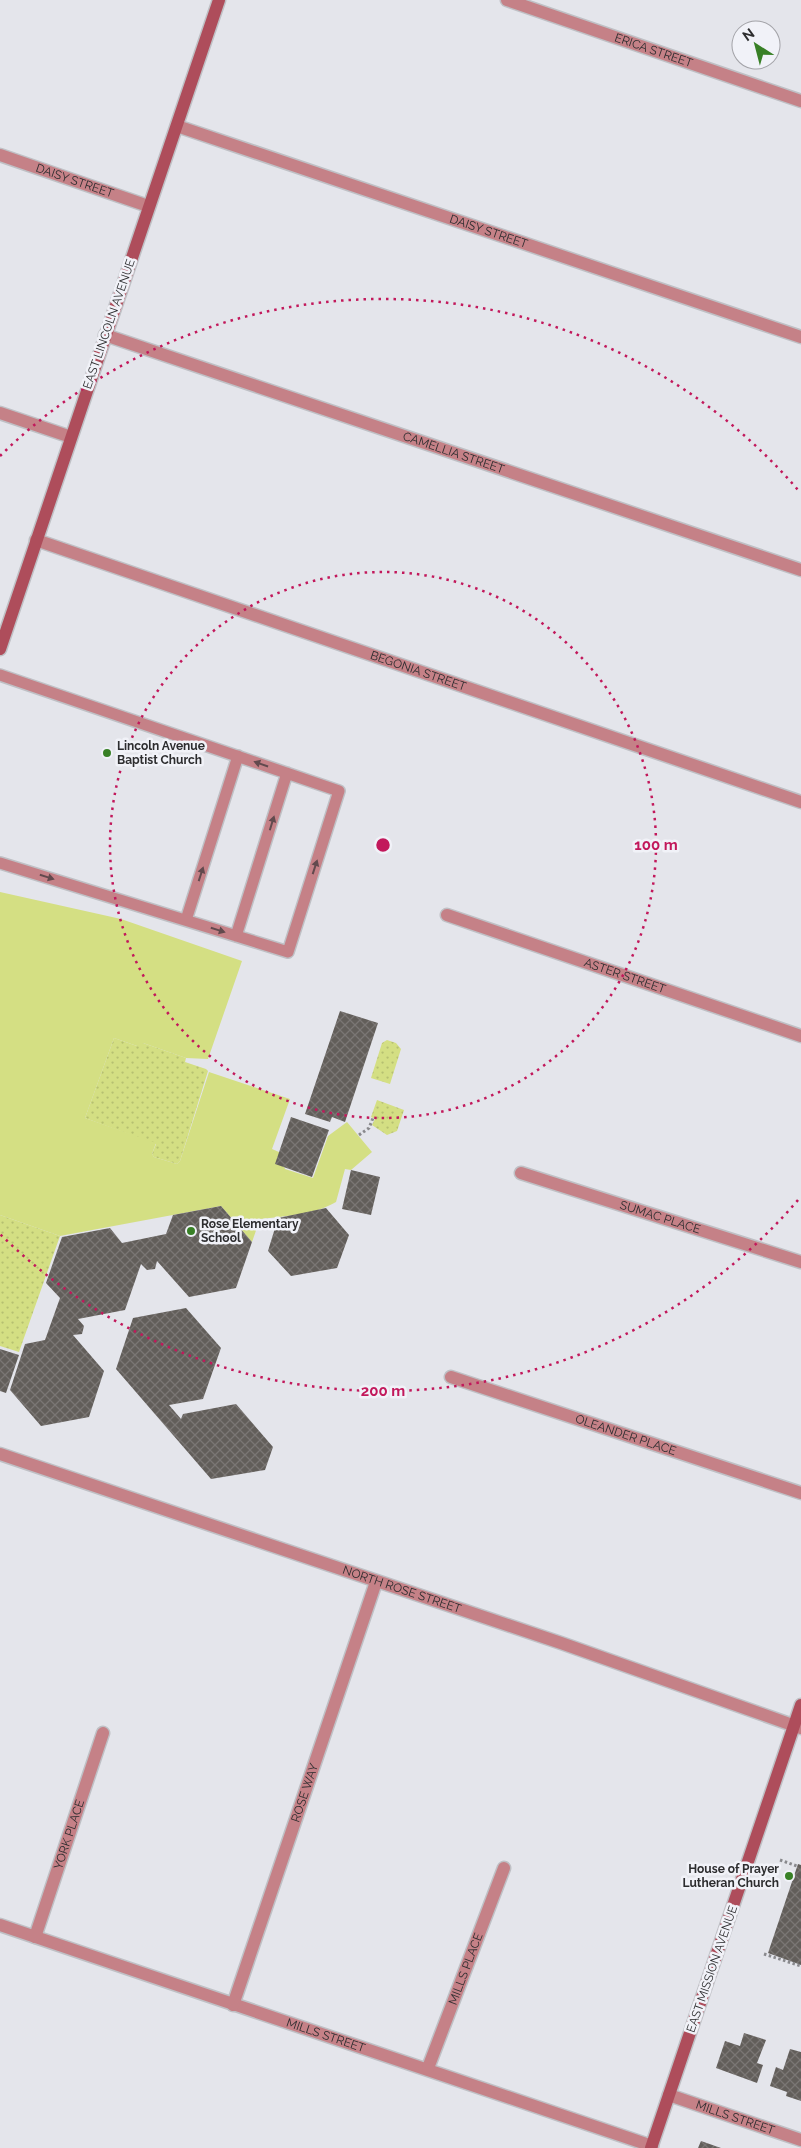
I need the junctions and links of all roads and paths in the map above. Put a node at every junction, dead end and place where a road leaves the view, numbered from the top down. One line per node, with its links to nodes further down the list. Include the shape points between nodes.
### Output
1 (218, 0): 4 (main road, EAST LINCOLN AVENUE)
2 (507, 0): 3 (street, ERICA STREET)
3 (801, 100)
4 (177, 126): 6 (main road, EAST LINCOLN AVENUE); 8 (street, DAISY STREET)
5 (0, 155): 6 (street, DAISY STREET)
6 (148, 206): 7 (main road, EAST LINCOLN AVENUE)
7 (106, 335): 10 (main road, EAST LINCOLN AVENUE); 12 (street, CAMELLIA STREET)
8 (801, 337)
9 (0, 413): 10 (street)
10 (71, 437): 11 (main road, EAST LINCOLN AVENUE)
11 (36, 540): 13 (main road, EAST LINCOLN AVENUE); 17 (street, BEGONIA STREET)
12 (801, 570)
13 (0, 649)
14 (0, 675): 15 (lane)
15 (238, 756): 16 (lane, one-way to 15); 20 (lane, one-way to 15)
16 (287, 773): 21 (lane, one-way to 16); 21 (lane, one-way to 16, via 288,952 339,791)
17 (801, 802)
18 (0, 862): 20 (lane, one-way to 20)
19 (447, 915): 22 (street, ASTER STREET)
20 (186, 920): 21 (lane, one-way to 21)
21 (236, 936)
22 (801, 1036)
23 (372, 1118): 24 (path, via 369,1128)
24 (359, 1135)
25 (521, 1172): 26 (street, SUMAC PLACE)
26 (801, 1262)
27 (451, 1377): 29 (street, OLEANDER PLACE)
28 (0, 1454): 30 (street, NORTH ROSE STREET)
29 (801, 1493)
30 (376, 1582): 32 (street, NORTH ROSE STREET); 41 (street, ROSE WAY)
31 (801, 1705): 32 (main road, EAST MISSION AVENUE)
32 (798, 1726): 43 (main road, EAST MISSION AVENUE)
33 (103, 1732): 38 (street, YORK PLACE)
34 (780, 1860): 35 (path)
35 (797, 1866)
36 (504, 1868): 42 (street, MILLS PLACE)
37 (0, 1925): 38 (street, MILLS STREET)
38 (35, 1936): 41 (street, MILLS STREET)
39 (764, 1954): 40 (path)
40 (801, 1966)
41 (233, 2005): 42 (street, MILLS STREET)
42 (428, 2068): 45 (street, MILLS STREET)
43 (669, 2095): 44 (street, MILLS STREET); 45 (main road, EAST MISSION AVENUE)
44 (801, 2140)
45 (652, 2147)

